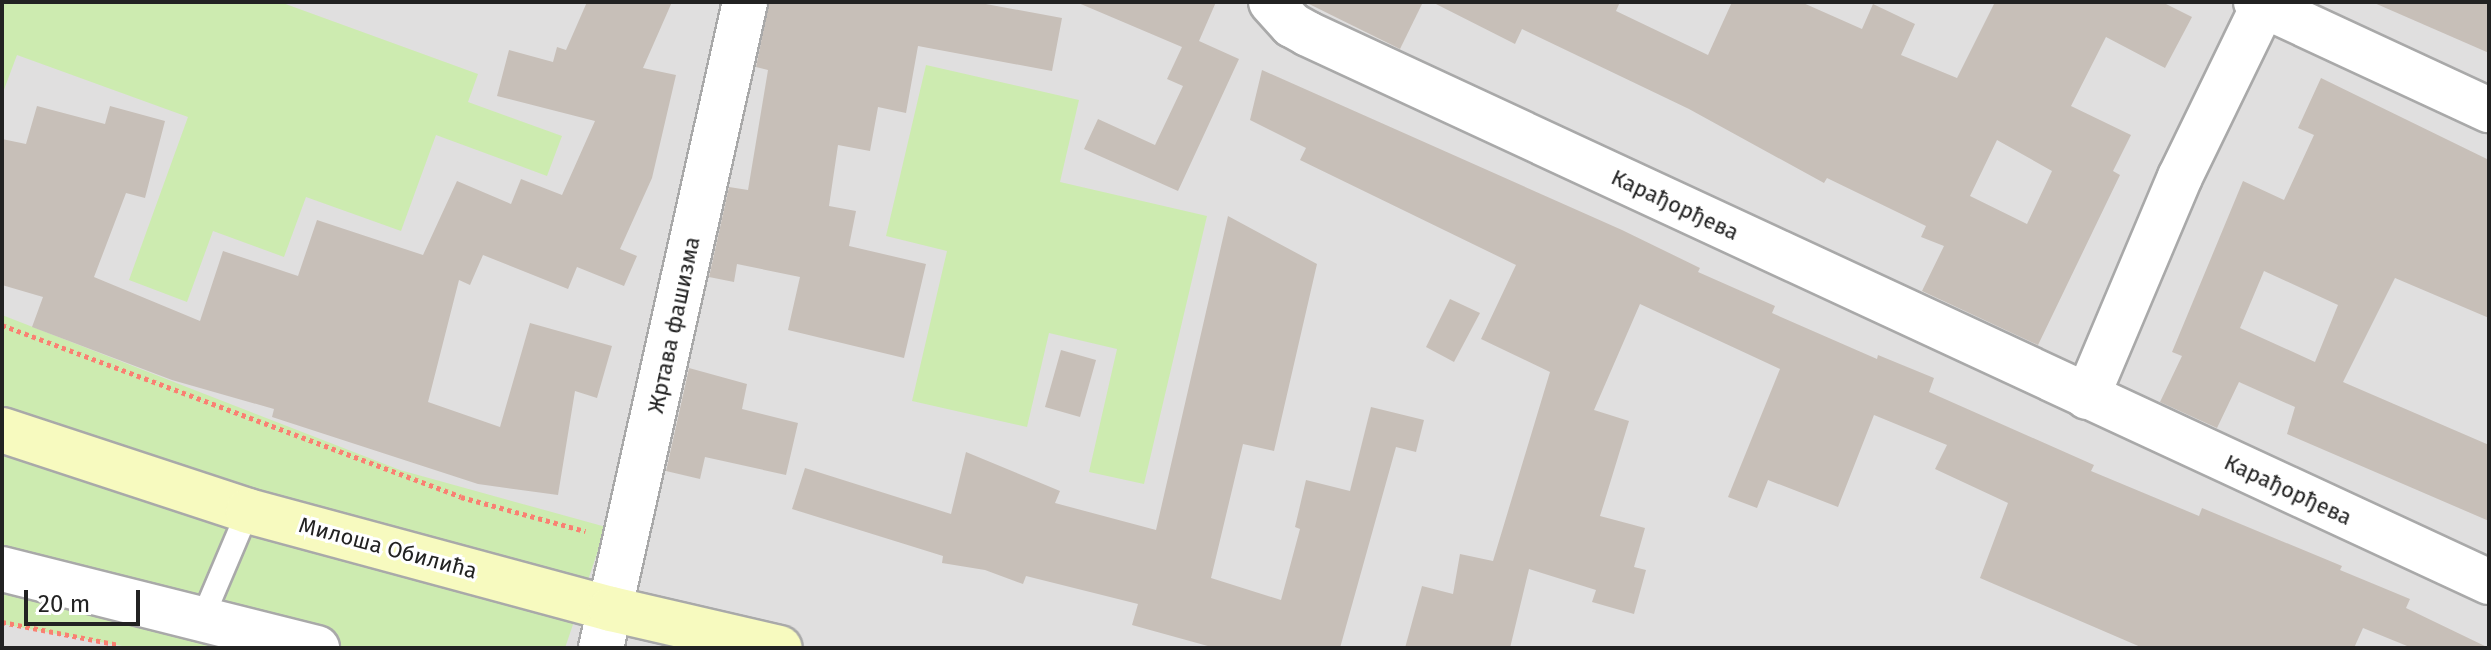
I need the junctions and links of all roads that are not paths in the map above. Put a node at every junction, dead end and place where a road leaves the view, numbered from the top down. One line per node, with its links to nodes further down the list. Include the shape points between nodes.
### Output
1 (745, 2): 11 (street, Жртава фашизма)
2 (1271, 2): 5 (street, Карађорђева, via 1308,34)
3 (2260, 4): 4 (street); 5 (street)
4 (2489, 110)
5 (2087, 397): 9 (street, Карађорђева)
6 (2, 430): 7 (street, Милоша Обилића)
7 (248, 511): 10 (lane); 11 (street, Милоша Обилића)
8 (2, 569): 10 (street)
9 (2489, 582)
10 (203, 617): 12 (street)
11 (606, 629): 13 (street, Милоша Обилића)
12 (317, 648)
13 (780, 648)

